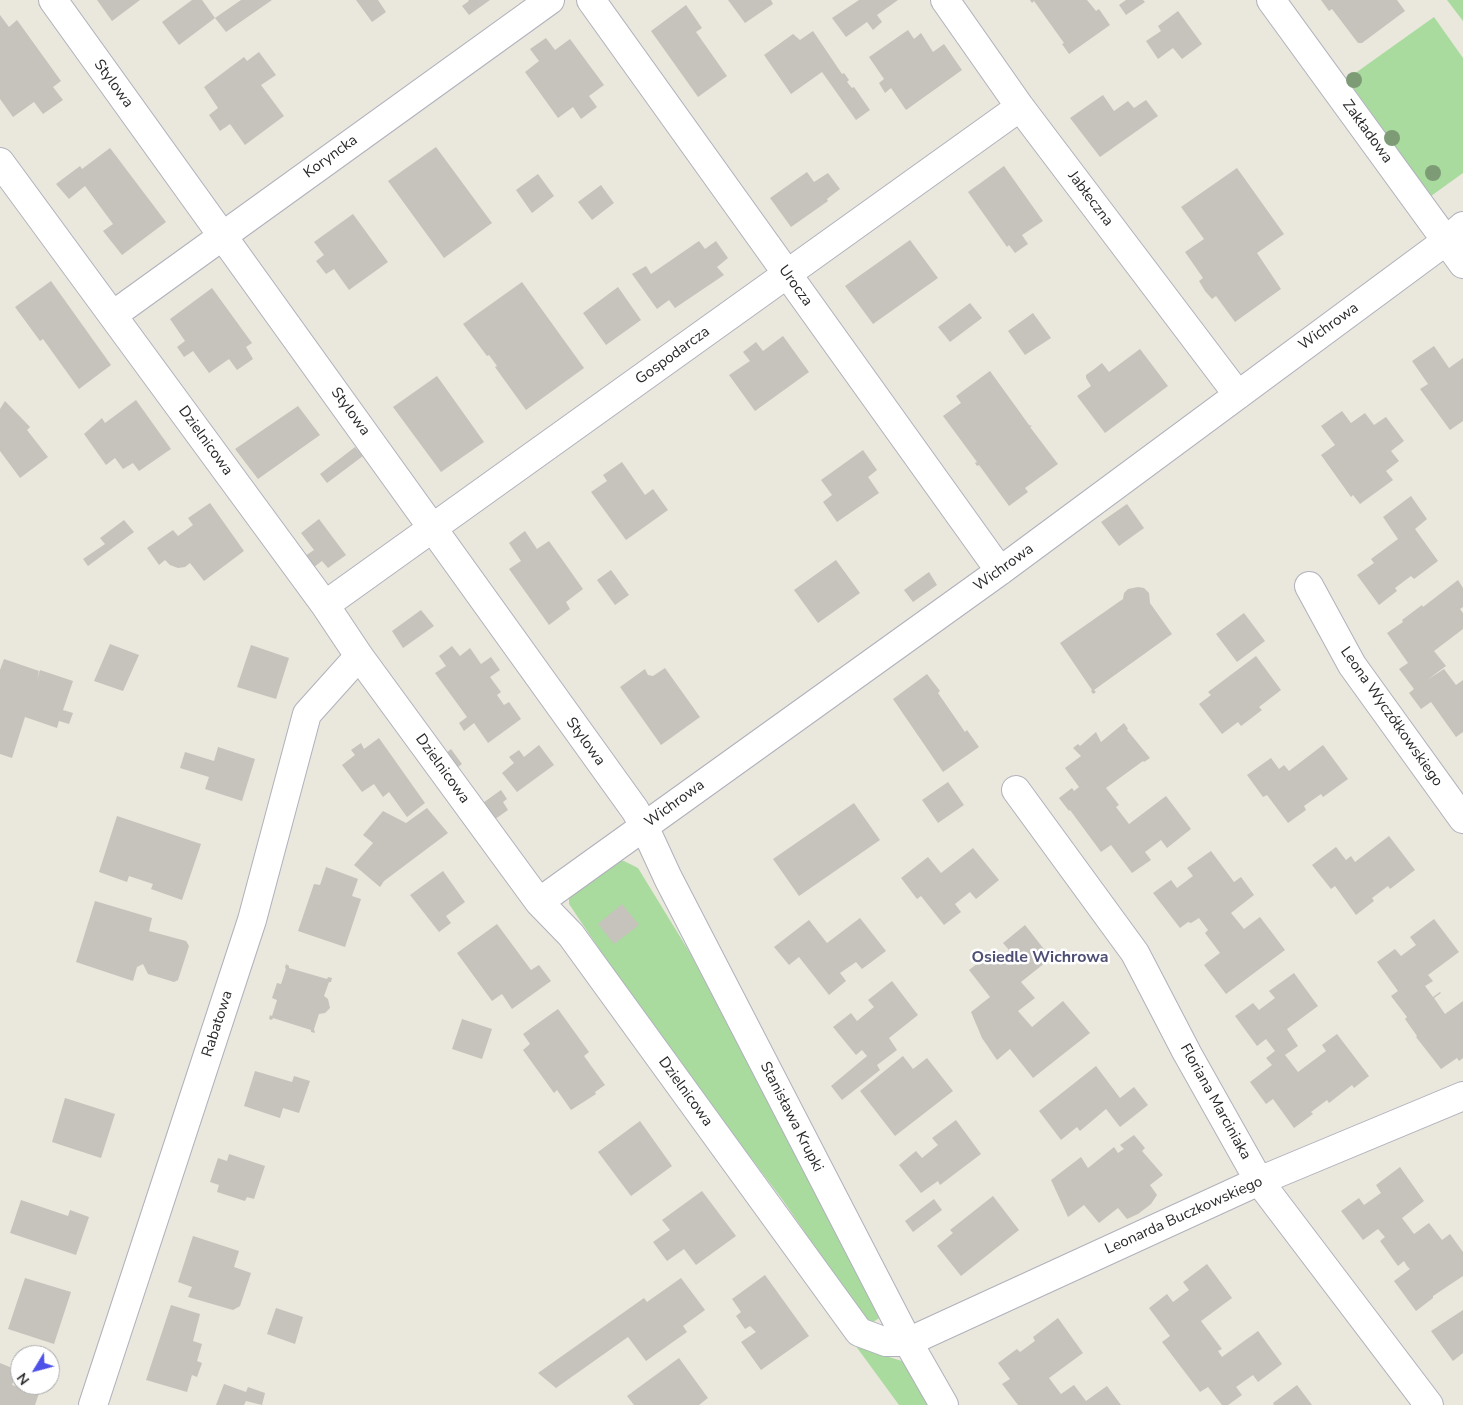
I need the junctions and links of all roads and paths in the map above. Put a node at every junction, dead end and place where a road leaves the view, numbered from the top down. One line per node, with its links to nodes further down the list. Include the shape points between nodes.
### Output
1 (54, 0): 9 (street, Stylowa)
2 (550, 0): 9 (street, Koryncka)
3 (590, 0): 11 (street, Urocza)
4 (945, 0): 6 (street, Jabłeczna)
5 (1271, 0): 8 (street, Zakładowa)
6 (1020, 107): 11 (street, Gospodarcza); 13 (street, Jabłeczna)
7 (0, 162): 12 (street, Dzielnicowa)
8 (1455, 234): 10 (street, Zakładowa); 13 (street, Wichrowa)
9 (222, 236): 12 (street, Koryncka); 14 (street, Stylowa)
10 (1463, 264)
11 (787, 274): 14 (street, Gospodarcza); 15 (street, Urocza)
12 (113, 315): 17 (street, Dzielnicowa)
13 (1238, 395): 15 (street, Wichrowa)
14 (433, 528): 17 (street, Gospodarcza); 21 (street, Stylowa)
15 (1000, 571): 21 (street, Wichrowa)
16 (1309, 586): 20 (street, Leona Wyczółkowskiego, via 1352,665)
17 (325, 605): 18 (street, Dzielnicowa)
18 (359, 656): 22 (street, Dzielnicowa); 26 (street, Rabatowa, via 307,714 252,920)
19 (1016, 790): 24 (street, Floriana Marciniaka, via 1135,952)
20 (1463, 819)
21 (644, 826): 22 (street, Wichrowa); 25 (street, Stanisława Krupki)
22 (539, 902): 25 (street, Dzielnicowa, via 571,935 859,1332 886,1342)
23 (1463, 1096): 24 (street, Leonarda Buczkowskiego)
24 (1259, 1181): 25 (street, Leonarda Buczkowskiego); 28 (street, Floriana Marciniaka)
25 (908, 1342): 27 (street, Stanisława Krupki)
26 (93, 1405)
27 (944, 1405)
28 (1429, 1405)

